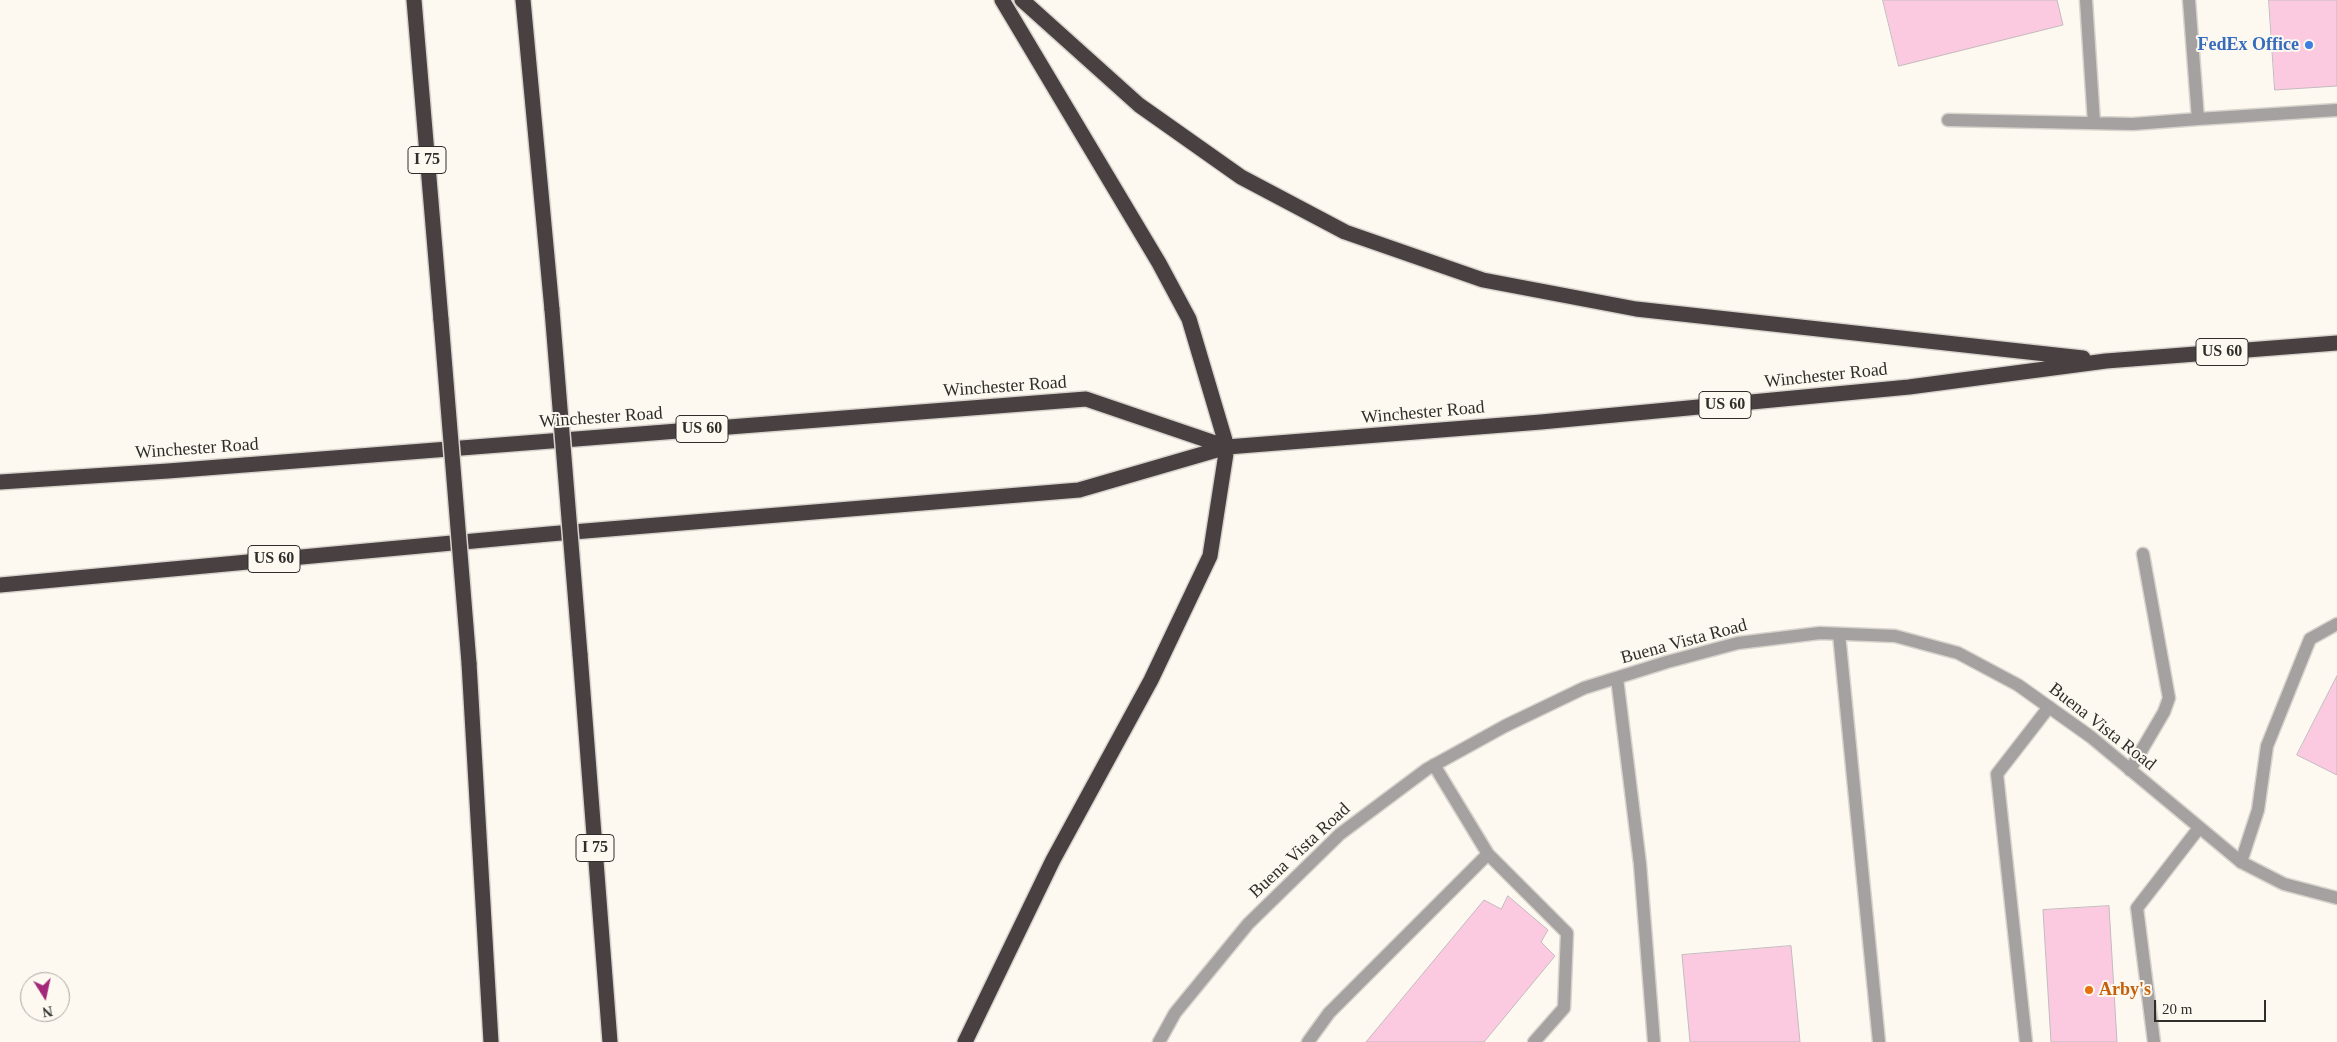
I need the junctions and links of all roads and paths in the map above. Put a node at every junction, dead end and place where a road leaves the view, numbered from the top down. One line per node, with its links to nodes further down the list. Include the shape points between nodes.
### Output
1 (414, 0): 27 (highway, I 75, bridge, via 469,663)
2 (523, 0): 28 (highway, I 75, bridge, via 552,310)
3 (1002, 0): 13 (highway, via 1189,319)
4 (1022, 0): 12 (highway, via 1138,105 1241,177 1345,232 1483,280 1636,309)
5 (2086, 0): 10 (street)
6 (2189, 0): 8 (street)
7 (2337, 110): 8 (street)
8 (2198, 119): 10 (street, via 2134,124)
9 (1948, 120): 10 (street)
10 (2094, 123)
11 (2337, 342): 12 (highway, Winchester Road / US 60)
12 (2106, 361): 13 (highway, Winchester Road / US 60, via 1900,388)
13 (1227, 448): 14 (highway, Winchester Road / US 60, via 1086,399); 16 (highway, Winchester Road / US 60, via 1079,490); 29 (highway, via 1210,556 1151,680 1053,860)
14 (0, 482)
15 (2144, 554): 22 (street, via 2169,698)
16 (0, 584)
17 (2337, 624): 25 (street, via 2310,639 2270,737 2258,810)
18 (1839, 634): 19 (street, Buena Vista Road, via 1820,633 1738,643); 20 (street, Buena Vista Road, via 1895,636 1958,653 2018,685); 34 (street)
19 (1617, 678): 21 (street, Buena Vista Road, via 1584,688); 33 (street, via 1640,864)
20 (2049, 707): 22 (street, Buena Vista Road); 35 (street, via 1996,774)
21 (1434, 765): 24 (street); 30 (street, Buena Vista Road, via 1340,834 1248,924 1175,1013)
22 (2130, 770): 23 (street, Buena Vista Road)
23 (2199, 828): 25 (street, Buena Vista Road); 36 (street, via 2137,908)
24 (1488, 854): 31 (street, via 1329,1013); 32 (street, via 1567,934 1564,1008)
25 (2241, 862): 26 (street, Buena Vista Road, via 2284,884)
26 (2337, 898)
27 (491, 1042)
28 (610, 1042)
29 (965, 1042)
30 (1159, 1042)
31 (1308, 1042)
32 (1534, 1042)
33 (1654, 1042)
34 (1879, 1042)
35 (2026, 1042)
36 (2154, 1042)

